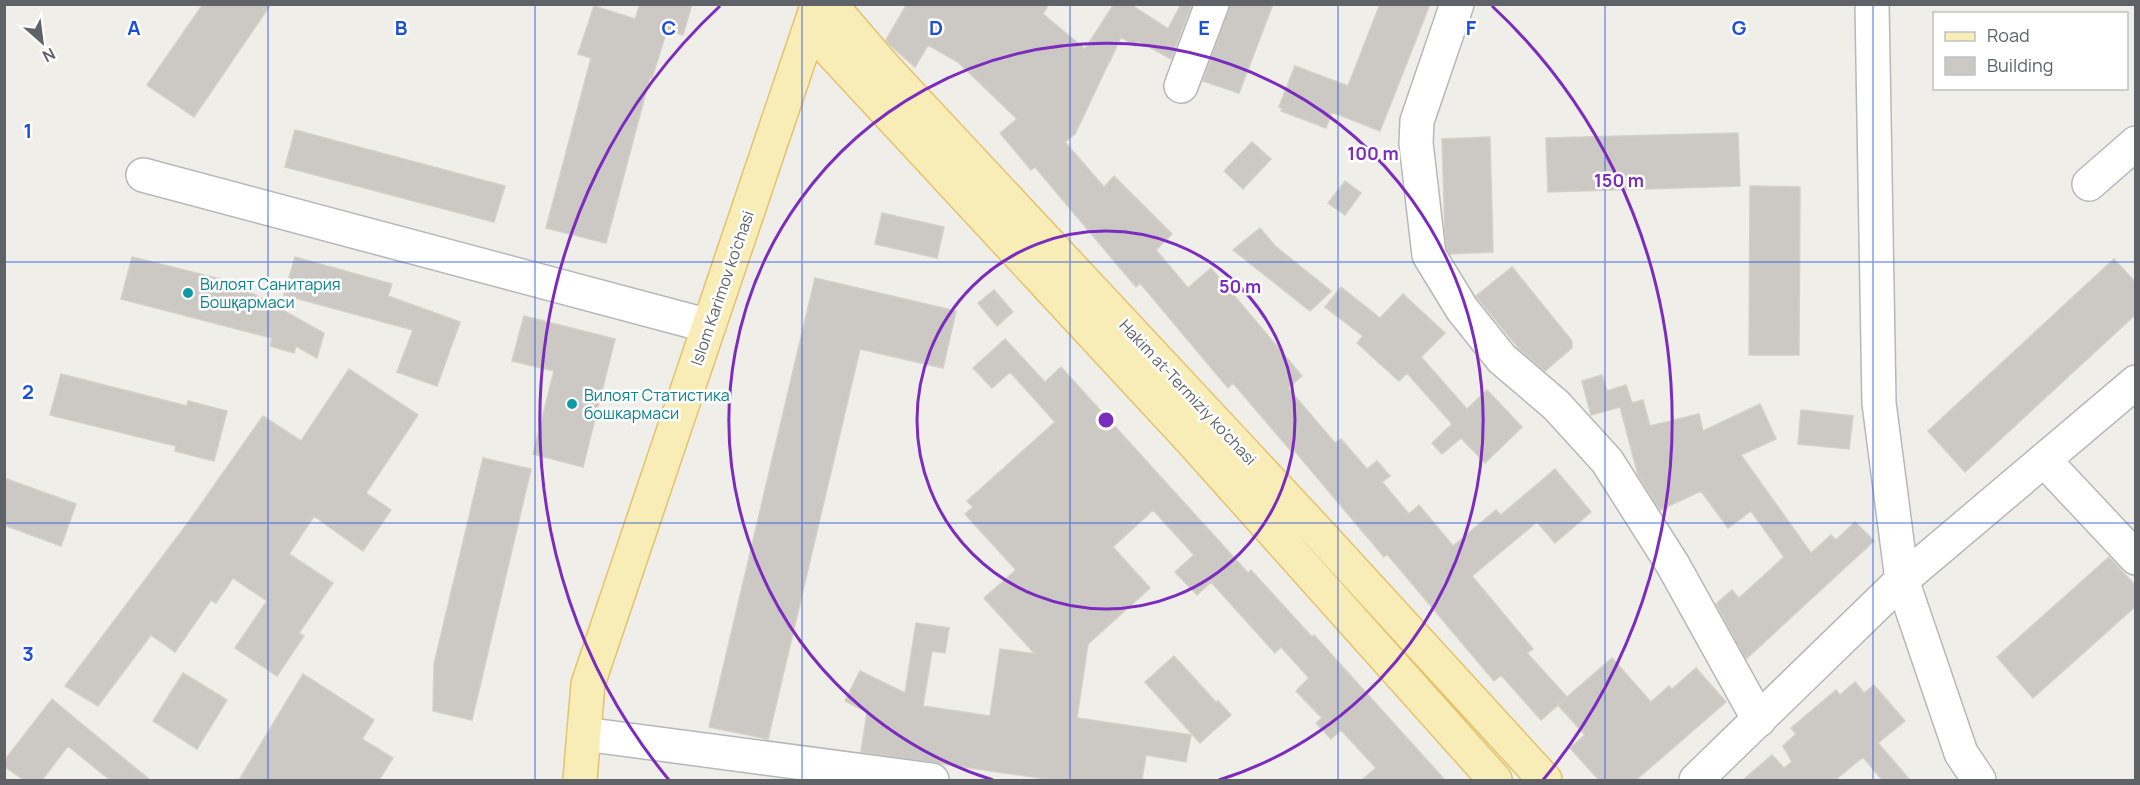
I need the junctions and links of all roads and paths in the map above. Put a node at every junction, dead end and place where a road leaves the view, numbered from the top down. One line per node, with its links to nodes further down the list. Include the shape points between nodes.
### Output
1 (1212, 4): 5 (street)
2 (1457, 4): 14 (street, via 1417,121 1416,143 1430,255 1462,309 1502,359 1556,405 1607,461 1673,565)
3 (1872, 4): 13 (street, via 1879,403)
4 (819, 13): 9 (main road, Islom Karimov ko'chasi); 18 (main road, Hakim at-Termiziy ko'chasi, via 1191,440); 19 (main road, Hakim at-Termiziy ko'chasi, via 885,68)
5 (1180, 86)
6 (2136, 143): 8 (street)
7 (143, 175): 9 (street)
8 (2089, 184)
9 (709, 326): 15 (main road, Islom Karimov ko'chasi, via 588,684)
10 (2136, 382): 11 (street)
11 (2044, 460): 12 (street); 13 (street)
12 (2136, 558)
13 (1902, 580): 14 (street); 21 (street, via 1961,753)
14 (1759, 720): 20 (street)
15 (584, 734): 16 (main road, Islom Karimov ko'chasi); 17 (street)
16 (580, 780)
17 (932, 780)
18 (1495, 780)
19 (1545, 780)
20 (1696, 780)
21 (1979, 780)

